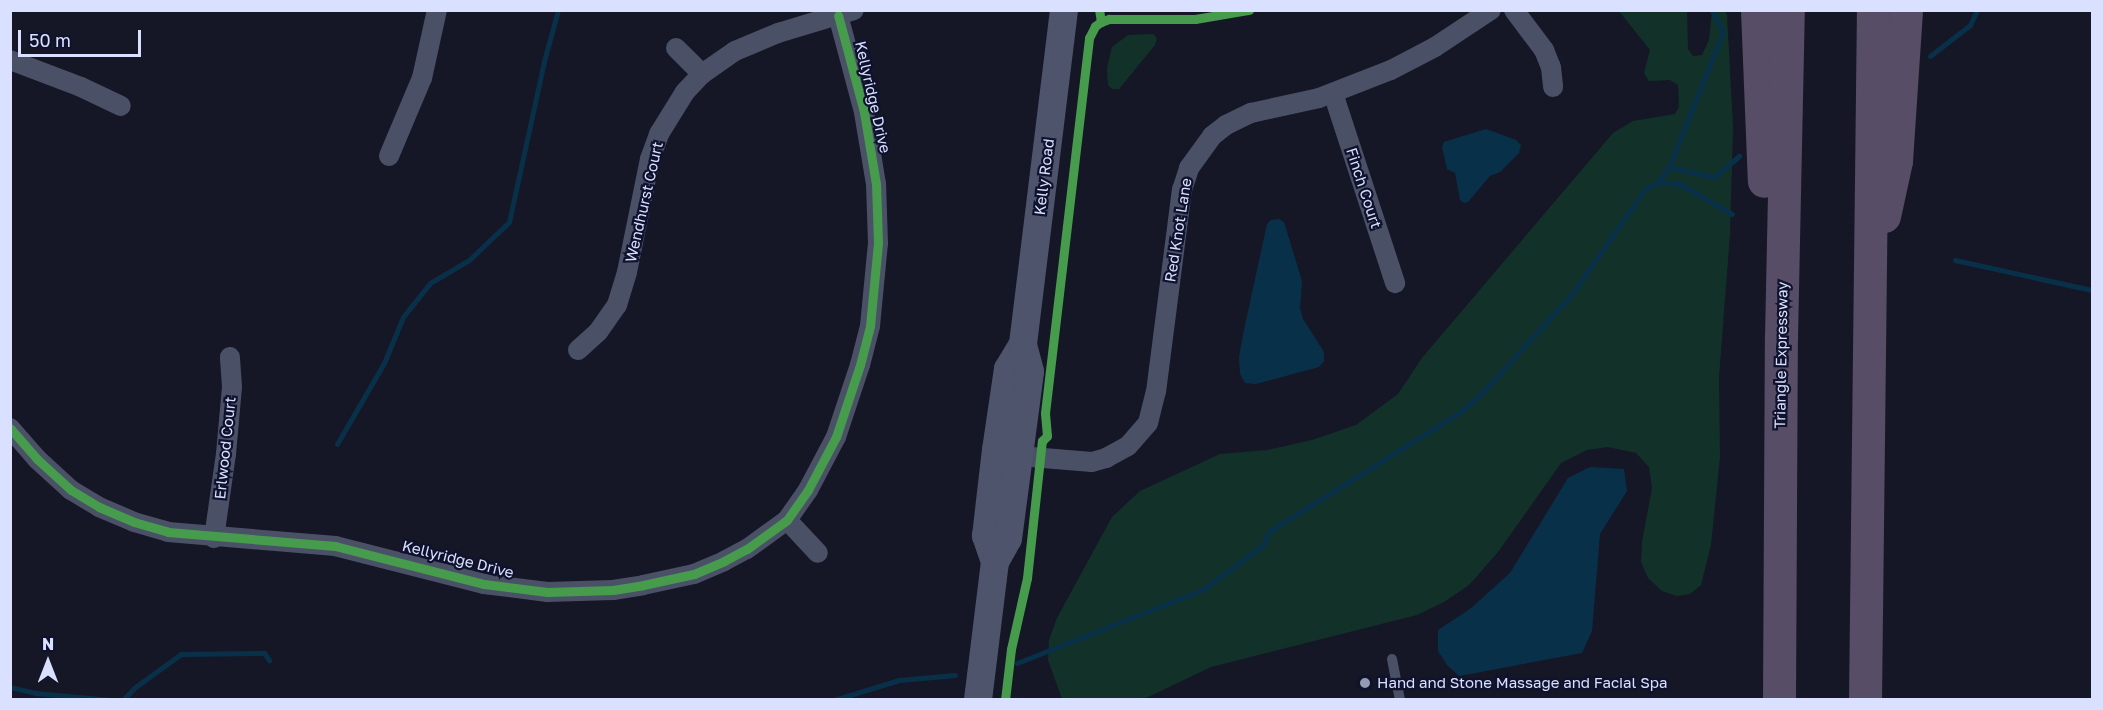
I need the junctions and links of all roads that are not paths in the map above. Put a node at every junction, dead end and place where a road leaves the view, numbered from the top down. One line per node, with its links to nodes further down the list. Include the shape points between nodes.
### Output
1 (437, 10): 16 (street, via 422,78)
2 (1064, 10): 20 (main road, Kelly Road)
3 (1491, 10): 14 (street, Red Knot Lane, via 1411,60)
4 (1514, 10): 13 (street, via 1544,50)
5 (1757, 10): 19 (highway, via 1768,292)
6 (1788, 10): 19 (highway, Triangle Expressway)
7 (1873, 10): 17 (highway)
8 (1906, 10): 17 (highway, via 1896,160)
9 (846, 13): 12 (street, Wendhurst Court, via 756,41); 25 (street, Kellyridge Drive, via 872,152 877,213 870,326 836,437)
10 (676, 48): 12 (street)
11 (10, 60): 15 (street)
12 (702, 74): 21 (street, Wendhurst Court, via 674,109 655,145 617,305 598,332)
13 (1553, 87)
14 (1333, 93): 18 (street, Finch Court); 24 (street, Red Knot Lane, via 1251,113 1226,125 1201,148 1189,168 1179,203 1153,406 1139,436 1119,453 1092,462)
15 (121, 106)
16 (389, 156)
17 (1870, 279): 33 (highway)
18 (1395, 283)
19 (1781, 336): 32 (highway, Triangle Expressway)
20 (1023, 344): 24 (main road, Kelly Road, via 1030,371); 28 (main road, Kelly Road, via 1008,369 996,450 986,536)
21 (578, 350)
22 (230, 357): 26 (street, Erlwood Court, via 226,454)
23 (10, 428): 26 (street, Kellyridge Drive, via 52,474 99,507 168,532)
24 (1019, 456): 28 (main road, Kelly Road, via 1008,539)
25 (787, 520): 26 (street, Kellyridge Drive, via 747,549 694,573 613,590 579,592 484,584 335,546); 27 (street)
26 (214, 538)
27 (818, 553)
28 (995, 562): 30 (main road, Kelly Road)
29 (1392, 659): 31 (lane)
30 (978, 699)
31 (1400, 699)
32 (1779, 699)
33 (1865, 699)

